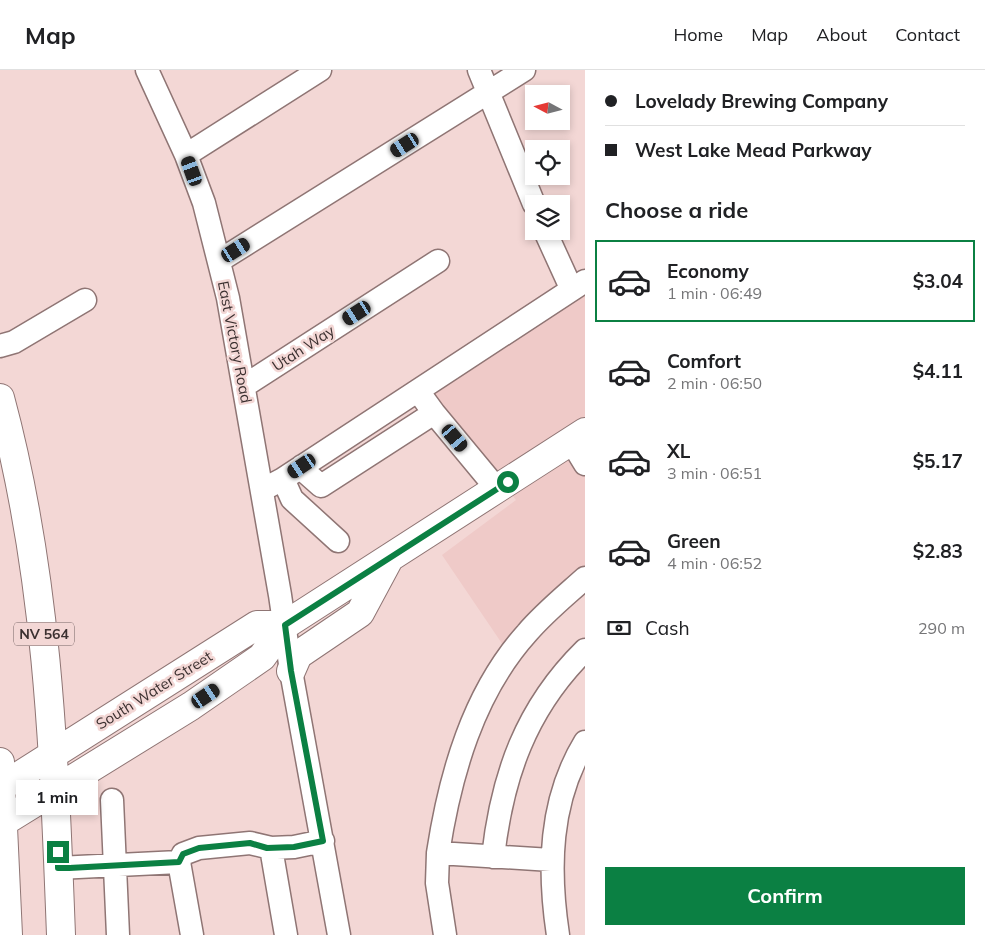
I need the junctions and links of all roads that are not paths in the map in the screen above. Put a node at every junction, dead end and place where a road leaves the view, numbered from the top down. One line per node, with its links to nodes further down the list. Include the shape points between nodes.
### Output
1 (147, 70): 6 (street, East Victory Road)
2 (320, 70): 6 (street)
3 (479, 70): 5 (street)
4 (524, 70): 5 (street)
5 (490, 92): 7 (street); 9 (street)
6 (186, 155): 9 (street, East Victory Road, via 204,203)
7 (530, 195)
8 (551, 240): 11 (street)
9 (219, 261): 14 (street, East Victory Road)
10 (438, 261): 14 (street, Utah Way)
11 (580, 286): 15 (street)
12 (85, 300): 13 (street, via 14,342)
13 (0, 346)
14 (244, 386): 23 (street, East Victory Road)
15 (418, 391): 17 (street); 20 (street)
16 (0, 398): 31 (main road, NV 564, via 25,507 42,616)
17 (434, 413): 20 (street, via 321,486); 22 (street)
18 (578, 436): 19 (street); 22 (main road, South Water Street)
19 (585, 464)
20 (302, 466): 21 (street)
21 (283, 479): 23 (street); 24 (street, via 292,499)
22 (497, 489): 25 (main road, South Water Street)
23 (262, 490): 27 (street, East Victory Road)
24 (338, 541)
25 (390, 557): 27 (main road, South Water Street); 29 (main road, via 360,614 298,655)
26 (585, 578): 37 (street, via 526,634 483,700 453,778)
27 (285, 625): 29 (street, East Victory Road); 31 (main road, South Water Street, via 262,657 191,706); 31 (main road, South Water Street, via 257,625)
28 (585, 650): 38 (street, via 556,684 532,721 515,756 503,792)
29 (291, 671): 35 (street, East Victory Road)
30 (585, 742): 32 (street, via 574,761)
31 (54, 772): 33 (main road, South Water Street); 33 (main road, South Water Street, via 27,770); 42 (main road, NV 564)
32 (576, 785): 39 (street, via 556,818)
33 (5, 799): 43 (main road)
34 (112, 800): 41 (street)
35 (323, 841): 36 (street); 48 (street, East Victory Road)
36 (271, 848): 40 (street, via 250,843 199,848 183,854); 47 (street)
37 (438, 853): 38 (street); 49 (street, via 437,884)
38 (493, 857): 39 (street)
39 (551, 860): 50 (street)
40 (179, 862): 41 (street); 46 (street)
41 (114, 866): 42 (street); 45 (street)
42 (58, 868): 44 (main road, NV 564)
43 (5, 920)
44 (61, 935)
45 (118, 935)
46 (192, 935)
47 (286, 935)
48 (339, 935)
49 (445, 935)
50 (558, 935)

